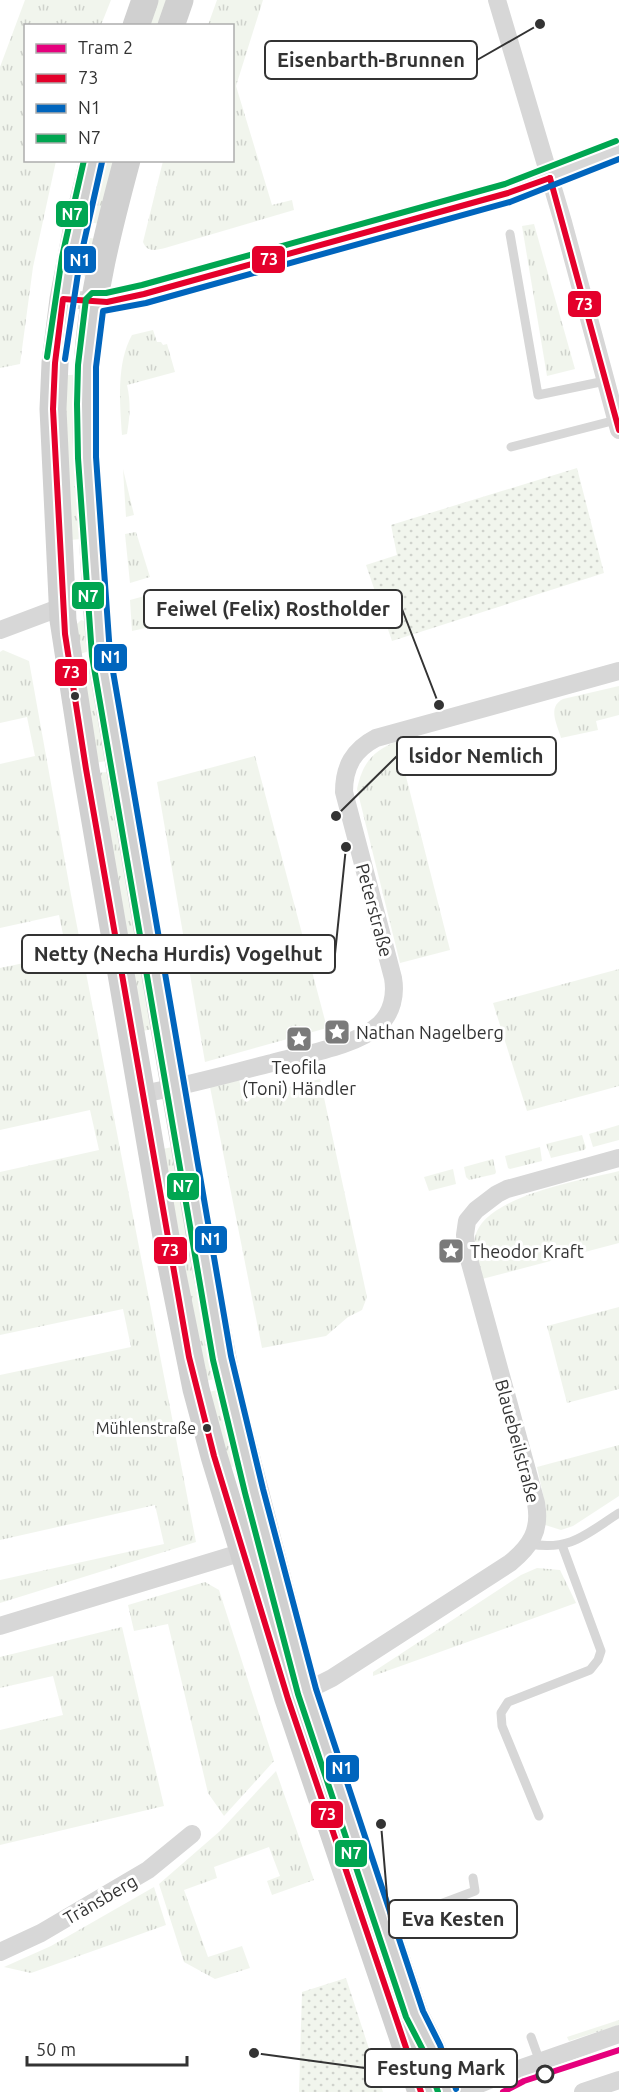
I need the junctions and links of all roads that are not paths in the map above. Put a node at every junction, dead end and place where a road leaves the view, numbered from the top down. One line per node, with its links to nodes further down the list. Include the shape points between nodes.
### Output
1 (145, 0): 4 (street)
2 (180, 0): 5 (street)
3 (497, 0): 9 (street)
4 (137, 24)
5 (172, 24)
6 (619, 149): 9 (street)
7 (93, 162): 11 (street)
8 (127, 162): 12 (street)
9 (550, 178): 12 (street, via 144,294); 13 (street)
10 (510, 234): 13 (lane, via 538,395)
11 (63, 299): 12 (street); 17 (street, via 53,409)
12 (95, 302): 16 (street, via 86,404)
13 (605, 381): 14 (street)
14 (618, 425): 15 (lane)
15 (511, 447)
16 (96, 594): 17 (street); 20 (street, via 103,671)
17 (62, 606): 18 (street); 21 (street, via 82,747)
18 (0, 630)
19 (619, 671): 20 (street, Peterstraße, via 375,738 358,750 345,773 344,792 393,978 393,1001 385,1018 375,1029 349,1041)
20 (175, 1088): 21 (street, Peterstraße); 24 (street, via 222,1358)
21 (142, 1094): 27 (street, via 196,1389)
22 (619, 1158): 25 (street, Blauebeilstraße, via 507,1189 486,1201 466,1225 467,1252 536,1503 537,1524)
23 (619, 1514): 26 (lane)
24 (269, 1544): 27 (street); 29 (street)
25 (530, 1544): 26 (lane); 29 (street, via 510,1563)
26 (562, 1545): 30 (lane, via 601,1651 590,1670 508,1702 501,1713 502,1726)
27 (243, 1552): 28 (street); 29 (street)
28 (0, 1626)
29 (297, 1696): 33 (street); 39 (street)
30 (539, 1816)
31 (192, 1834): 34 (street, Tränsberg, via 148,1870 41,1933)
32 (473, 1878): 33 (lane, via 475,1892)
33 (385, 1925): 40 (street, via 415,2014)
34 (0, 1952)
35 (619, 2034): 37 (street)
36 (531, 2037): 37 (lane)
37 (540, 2062): 41 (street)
38 (619, 2080): 42 (street)
39 (421, 2092)
40 (448, 2092)
41 (460, 2092)
42 (583, 2092)

